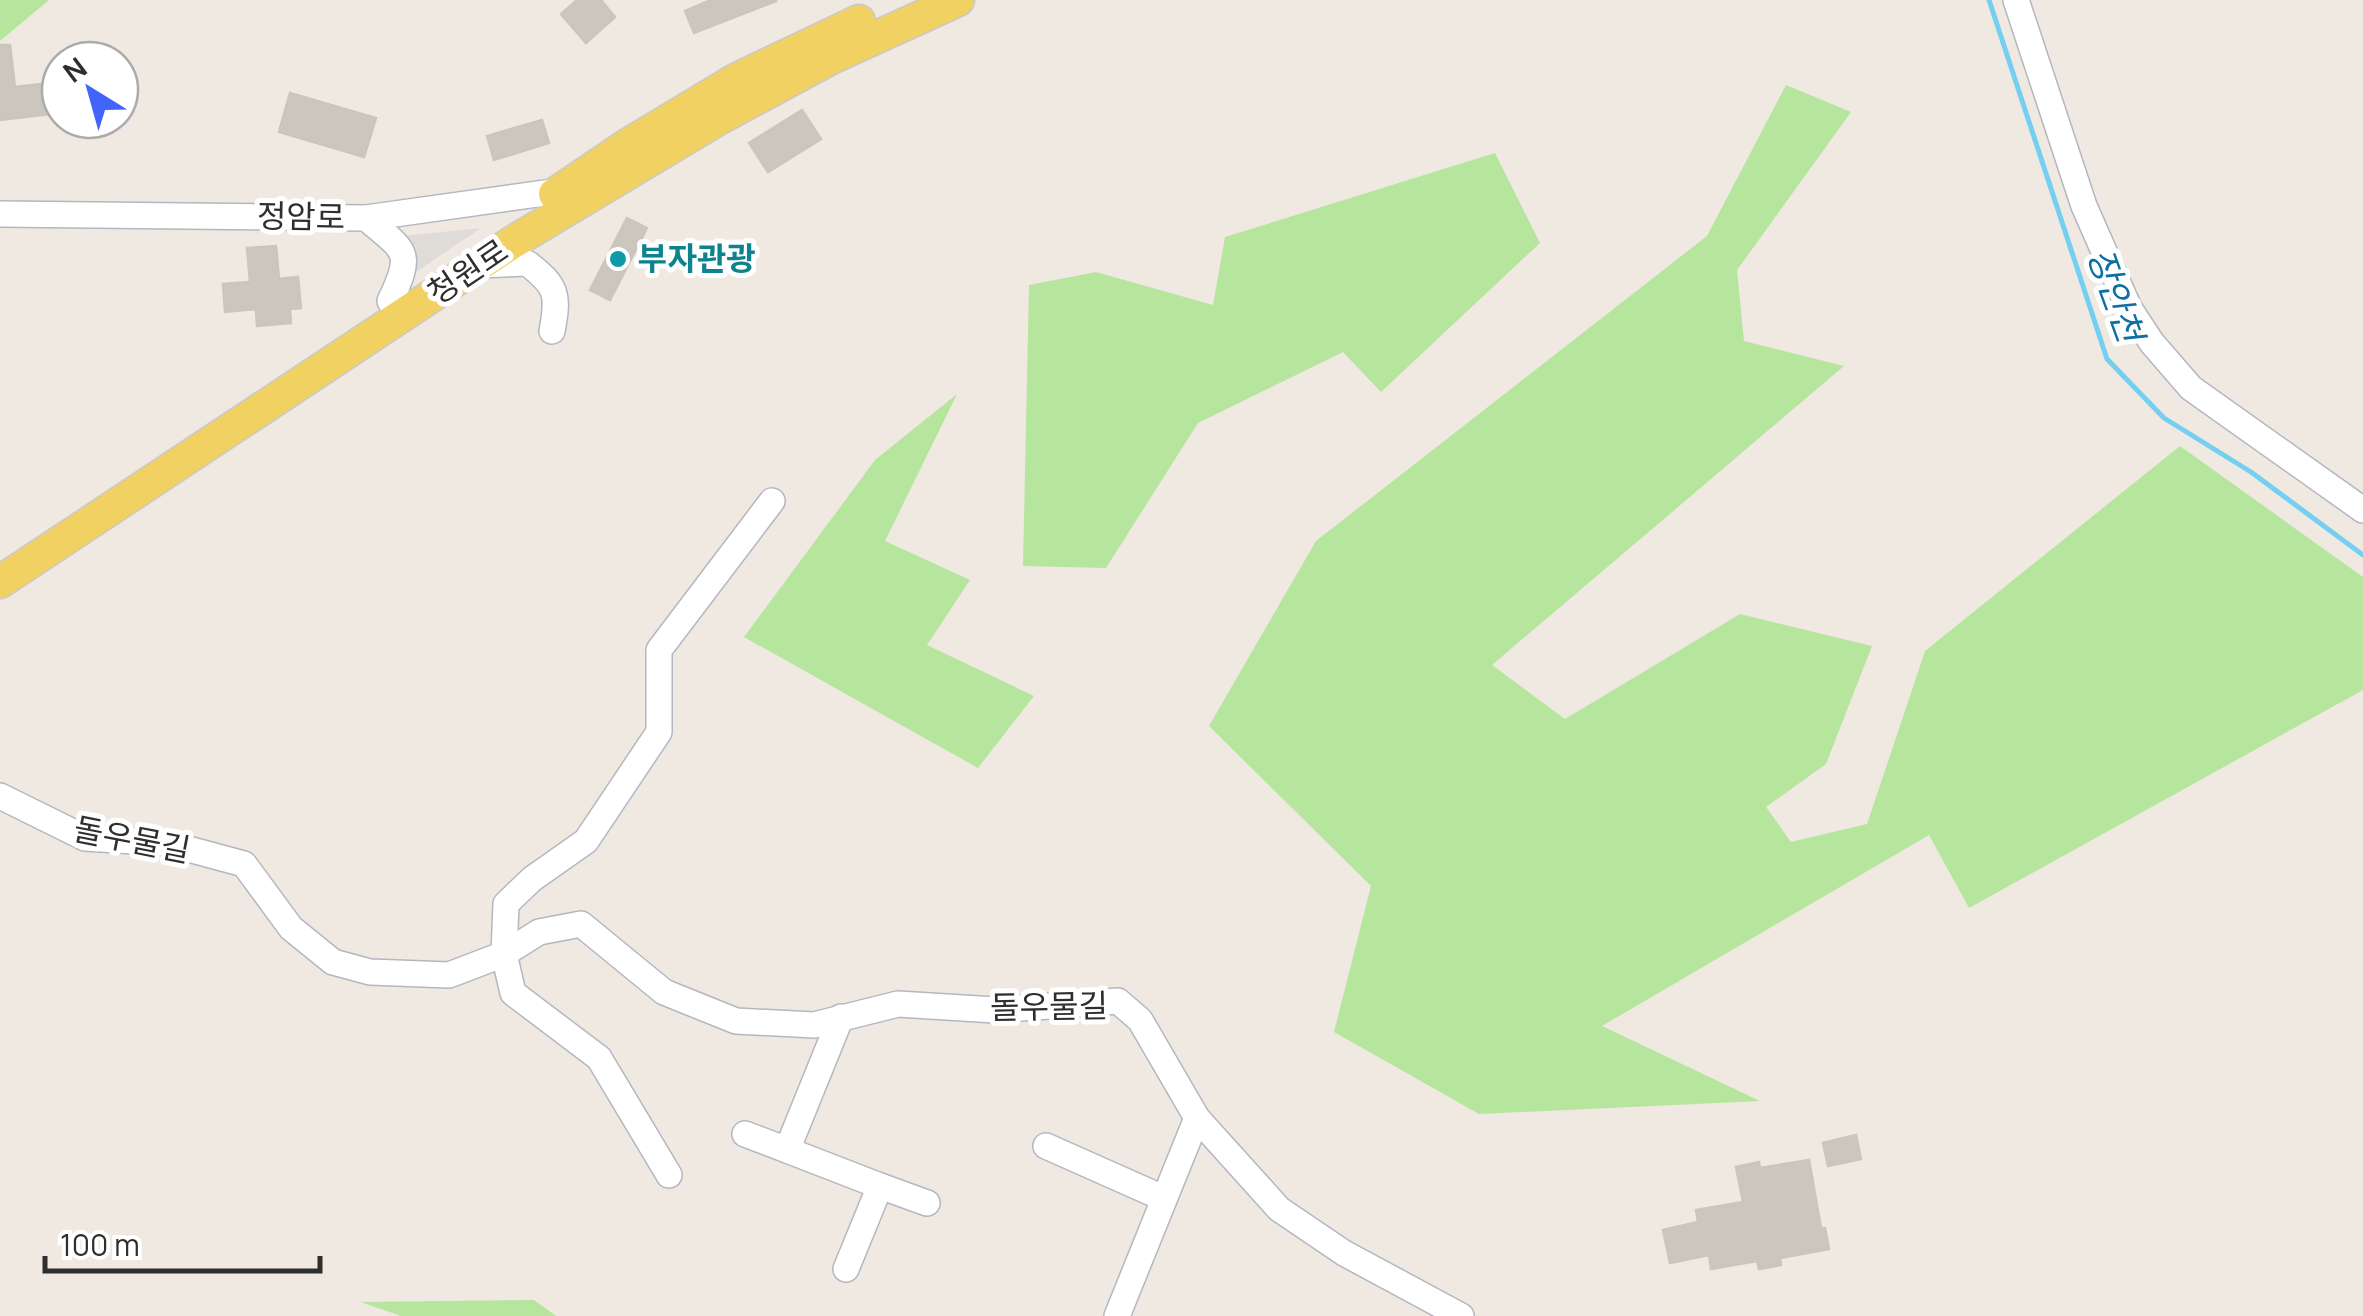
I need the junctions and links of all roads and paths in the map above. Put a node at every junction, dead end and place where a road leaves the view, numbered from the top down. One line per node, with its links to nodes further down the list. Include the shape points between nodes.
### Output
1 (904, 0): 4 (main road, 청원로)
2 (2016, 0): 13 (street, via 2084,206 2129,308 2152,343 2191,388)
3 (952, 1): 6 (main road, 청원로, via 718,119)
4 (854, 14): 5 (main road, 청원로)
5 (564, 189): 6 (street, 정암로); 8 (street, 정암로); 10 (main road, 청원로)
6 (600, 192): 9 (main road, 청원로)
7 (3, 210): 8 (street, 정암로)
8 (366, 218): 10 (street, via 403,253 405,270)
9 (478, 265): 11 (street, via 527,262 549,279 558,302); 15 (main road, 청원로)
10 (390, 301): 14 (main road, 청원로)
11 (552, 331)
12 (772, 501): 17 (street, via 659,650 659,732 586,841 506,904)
13 (2363, 510)
14 (0, 556)
15 (0, 582)
16 (0, 796): 17 (street, 돌우물길, via 86,838 166,843 244,864 291,928 333,962 370,972 449,975)
17 (504, 954): 18 (street, 돌우물길, via 539,932 581,924 664,992 699,1008 736,1021 814,1025); 23 (street, via 513,992 599,1058)
18 (841, 1017): 19 (street, 돌우물길, via 898,1004 994,1010 1118,1001 1140,1020); 22 (street)
19 (1197, 1118): 25 (street); 29 (street, 돌우물길, via 1279,1208 1344,1253)
20 (745, 1134): 22 (street)
21 (1046, 1146): 25 (street)
22 (787, 1150): 24 (street)
23 (669, 1175)
24 (880, 1186): 26 (street); 27 (street)
25 (1163, 1198): 28 (street)
26 (926, 1203)
27 (846, 1269)
28 (1118, 1316)
29 (1461, 1316)

